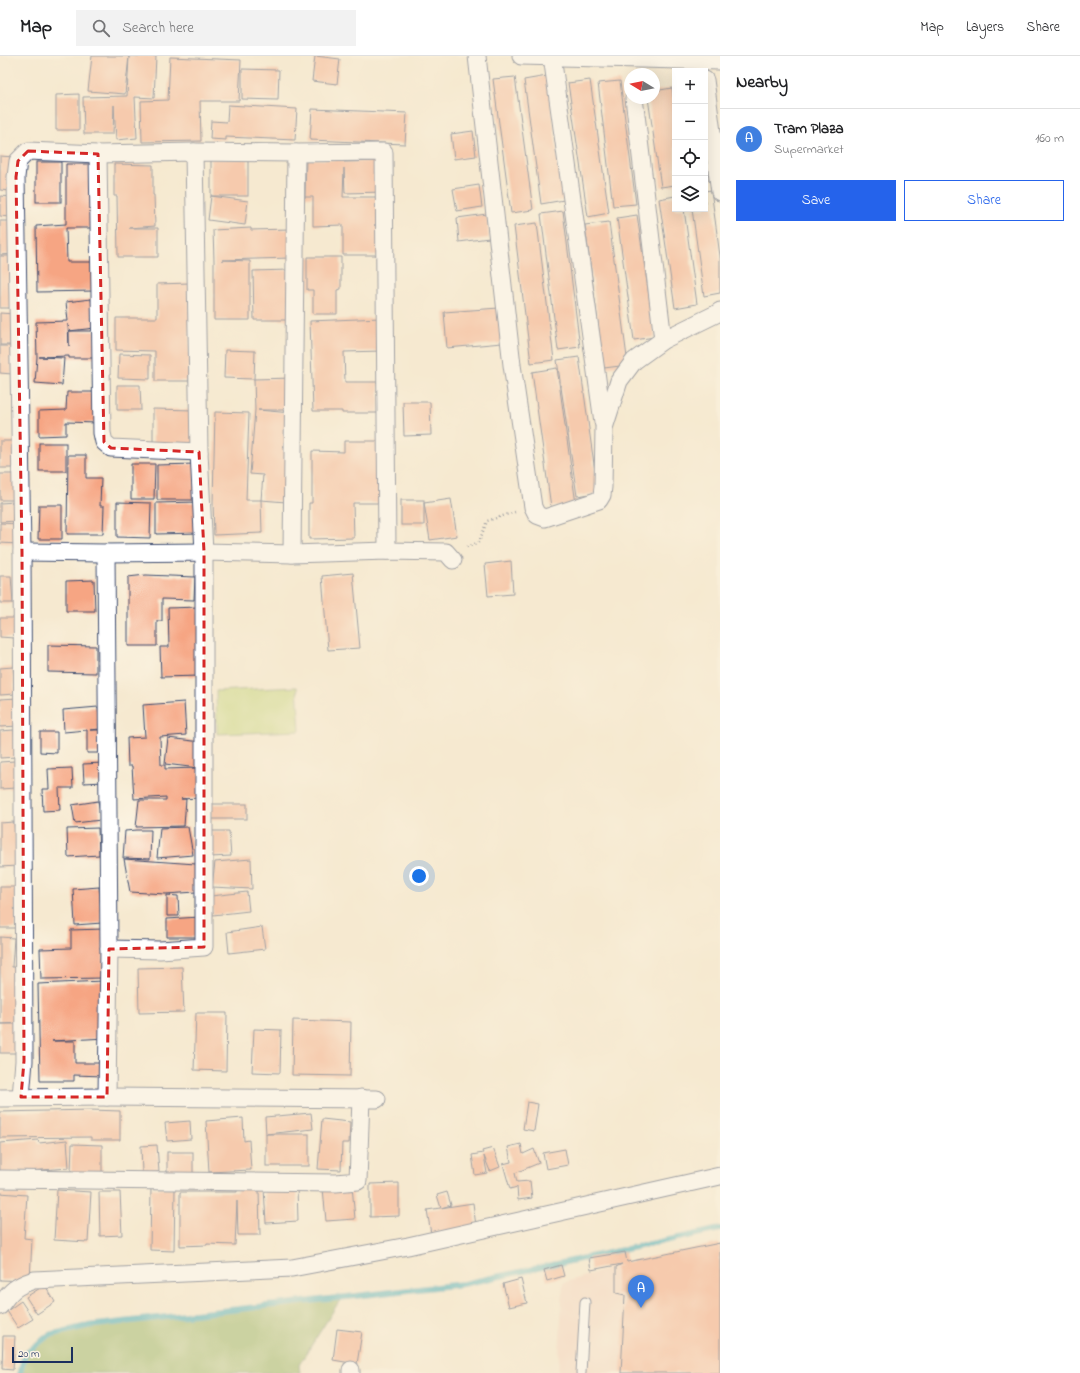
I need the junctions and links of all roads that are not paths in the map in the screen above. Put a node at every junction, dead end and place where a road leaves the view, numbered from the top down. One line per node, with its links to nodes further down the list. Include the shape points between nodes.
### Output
1 (477, 56): 15 (street, via 512,365 533,507 537,515 545,518 599,500 602,494)
2 (522, 56): 3 (street)
3 (552, 56): 5 (street); 15 (street)
4 (720, 61): 6 (street)
5 (629, 63): 6 (street)
6 (703, 63)
7 (708, 102): 12 (street)
8 (635, 104): 14 (street)
9 (194, 152): 10 (street); 11 (street); 16 (street)
10 (296, 153): 17 (street, via 384,152); 21 (street)
11 (98, 154): 16 (street, via 104,442 111,448); 18 (street, via 28,151 18,161 16,177)
12 (720, 192)
13 (720, 311): 14 (street)
14 (664, 340): 15 (street, via 634,361 619,381)
15 (604, 428)
16 (199, 452): 19 (street)
17 (387, 551): 21 (street); 22 (street)
18 (22, 552): 20 (street); 24 (street, via 24,1061)
19 (204, 552): 20 (street); 21 (street); 23 (street, via 204,947 160,950)
20 (106, 553): 23 (street)
21 (292, 554)
22 (450, 556)
23 (108, 948): 25 (street)
24 (21, 1097): 25 (street); 26 (street)
25 (107, 1097): 28 (street, via 369,1098 358,1181 336,1183)
26 (0, 1098)
27 (720, 1176): 30 (street, via 415,1244 292,1268 34,1280 20,1285 8,1294)
28 (0, 1180)
29 (585, 1302): 31 (lane)
30 (0, 1306)
31 (581, 1373)

